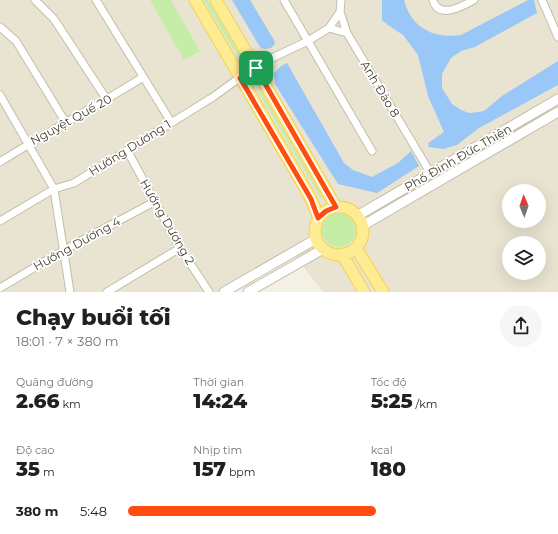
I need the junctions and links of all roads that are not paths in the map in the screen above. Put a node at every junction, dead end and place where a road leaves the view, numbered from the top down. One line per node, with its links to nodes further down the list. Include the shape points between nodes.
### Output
1 (35, 0): 21 (street, via 54,18)
2 (96, 0): 17 (street)
3 (195, 0): 18 (main road)
4 (216, 0): 16 (main road)
5 (341, 0): 10 (street, Anh Đào 8)
6 (433, 0): 7 (street, via 438,8 444,11 458,9)
7 (474, 0)
8 (542, 0): 14 (street)
9 (287, 2): 15 (street)
10 (340, 12): 12 (street); 13 (street, Anh Đào 8)
11 (0, 26): 24 (street, via 16,41)
12 (329, 28): 13 (street); 15 (street, Hướng Dương 1)
13 (347, 33): 29 (street, Anh Đào 8)
14 (558, 35)
15 (308, 41): 16 (street, Hướng Dương 1); 27 (street)
16 (256, 68): 18 (street, Hướng Dương 1); 34 (main road)
17 (143, 77): 21 (street, Nguyệt Quế 20); 23 (street)
18 (240, 78): 23 (street, Hướng Dương 1); 35 (main road, via 308,193)
19 (1, 99): 25 (street)
20 (558, 99): 29 (street, Phố Đinh Đức Thiện)
21 (107, 100): 24 (street, Nguyệt Quế 20)
22 (558, 112): 32 (street, Phố Đinh Đức Thiện)
23 (171, 122): 26 (street, Hướng Dương 1)
24 (66, 123): 25 (street, Nguyệt Quế 20)
25 (28, 144): 28 (street, Nguyệt Quế 20); 31 (street)
26 (126, 150): 31 (street, Hướng Dương 1, via 74,183); 33 (street, Hướng Dương 2)
27 (372, 151)
28 (0, 162)
29 (431, 174): 30 (street, Phố Đinh Đức Thiện)
30 (410, 186): 32 (street); 37 (street, Phố Đinh Đức Thiện)
31 (54, 189): 36 (street, Hướng Dương 1); 42 (street)
32 (415, 195): 37 (street, Phố Đinh Đức Thiện)
33 (154, 202): 39 (street, Hướng Dương 2); 42 (street, Hướng Dương 4)
34 (336, 207): 35 (main road); 37 (main road, via 348,209)
35 (318, 218): 38 (main road, via 315,228)
36 (0, 221)
37 (360, 221): 40 (main road, via 362,238)
38 (316, 239): 41 (main road); 48 (street)
39 (180, 248): 46 (street); 47 (street, Hướng Dương 2)
40 (356, 248): 43 (main road); 51 (main road)
41 (323, 249): 43 (main road, via 332,254); 49 (street)
42 (64, 250): 44 (street, Hướng Dương 4); 45 (street)
43 (342, 254): 50 (main road)
44 (0, 288)
45 (70, 292)
46 (108, 292)
47 (209, 292)
48 (224, 292)
49 (248, 292)
50 (364, 292)
51 (382, 292)

